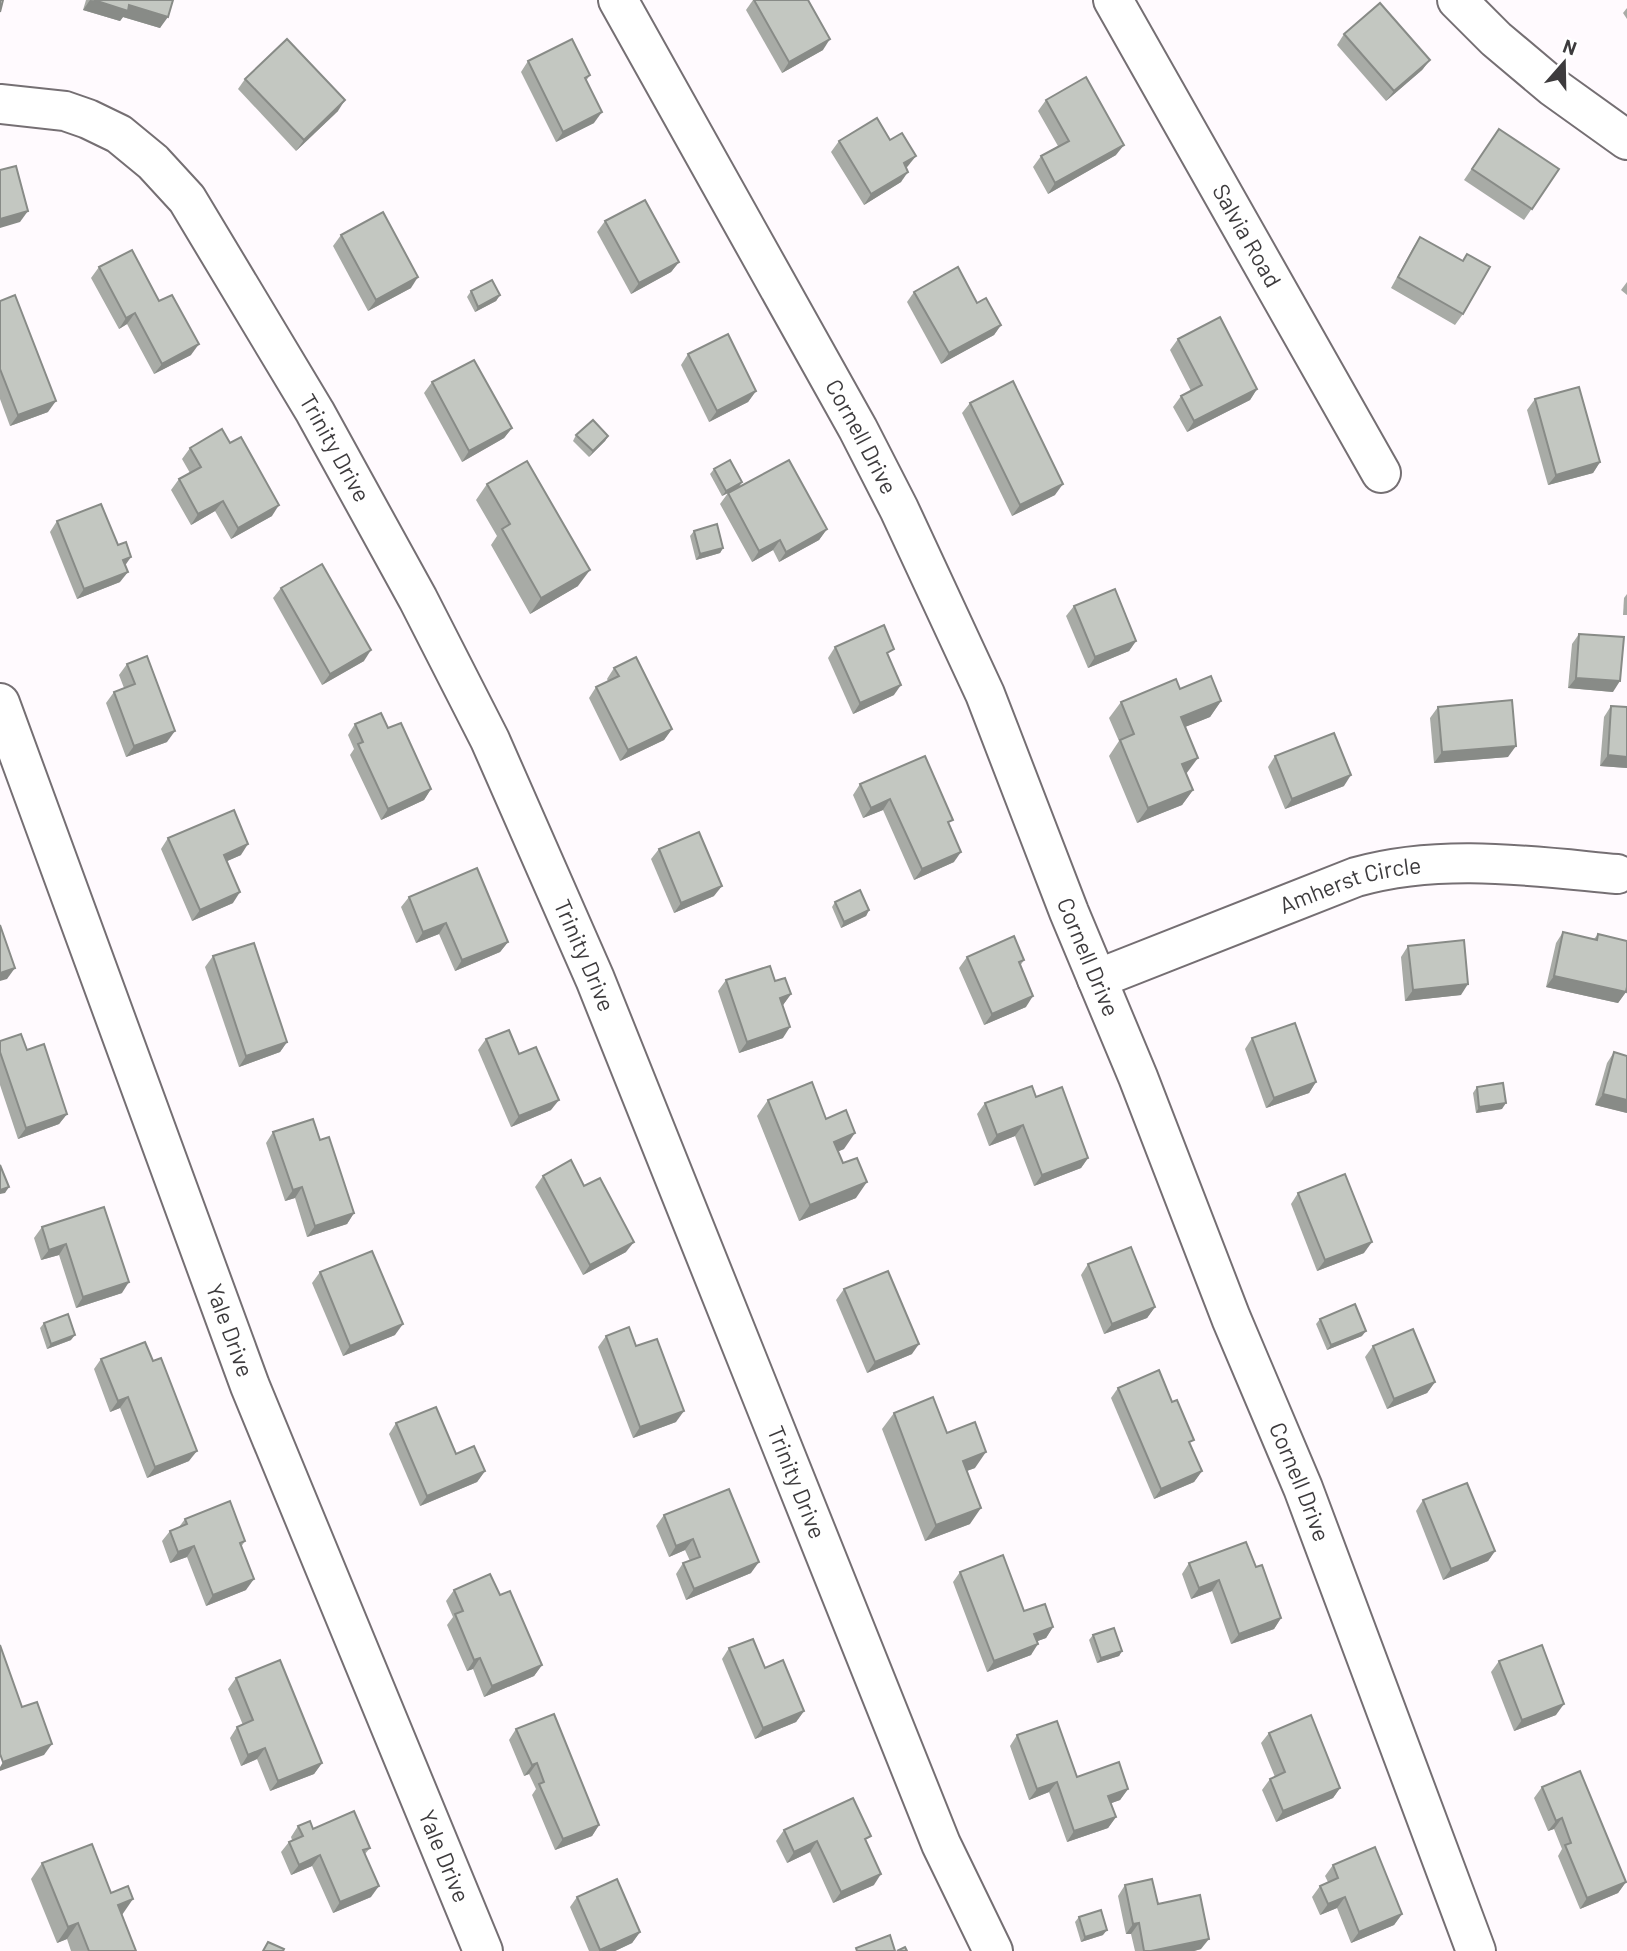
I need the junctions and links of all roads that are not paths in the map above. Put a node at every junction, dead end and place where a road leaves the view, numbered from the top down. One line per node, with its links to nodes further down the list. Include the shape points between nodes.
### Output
1 (618, 0): 9 (street, Cornell Drive, via 893,497 985,694)
2 (1113, 0): 6 (street, Salvia Road)
3 (1457, 0): 5 (street, via 1553,87)
4 (0, 104): 11 (street, Trinity Drive, via 65,111 119,134 187,199 315,412 418,599 490,740 595,978 941,1844)
5 (1627, 140)
6 (1381, 472)
7 (0, 703): 10 (street, Yale Drive, via 250,1386)
8 (1616, 874): 9 (street, Amherst Circle, via 1436,863 1380,870)
9 (1097, 979): 12 (street, Cornell Drive, via 1303,1488)
10 (483, 1951)
11 (993, 1951)
12 (1476, 1951)

